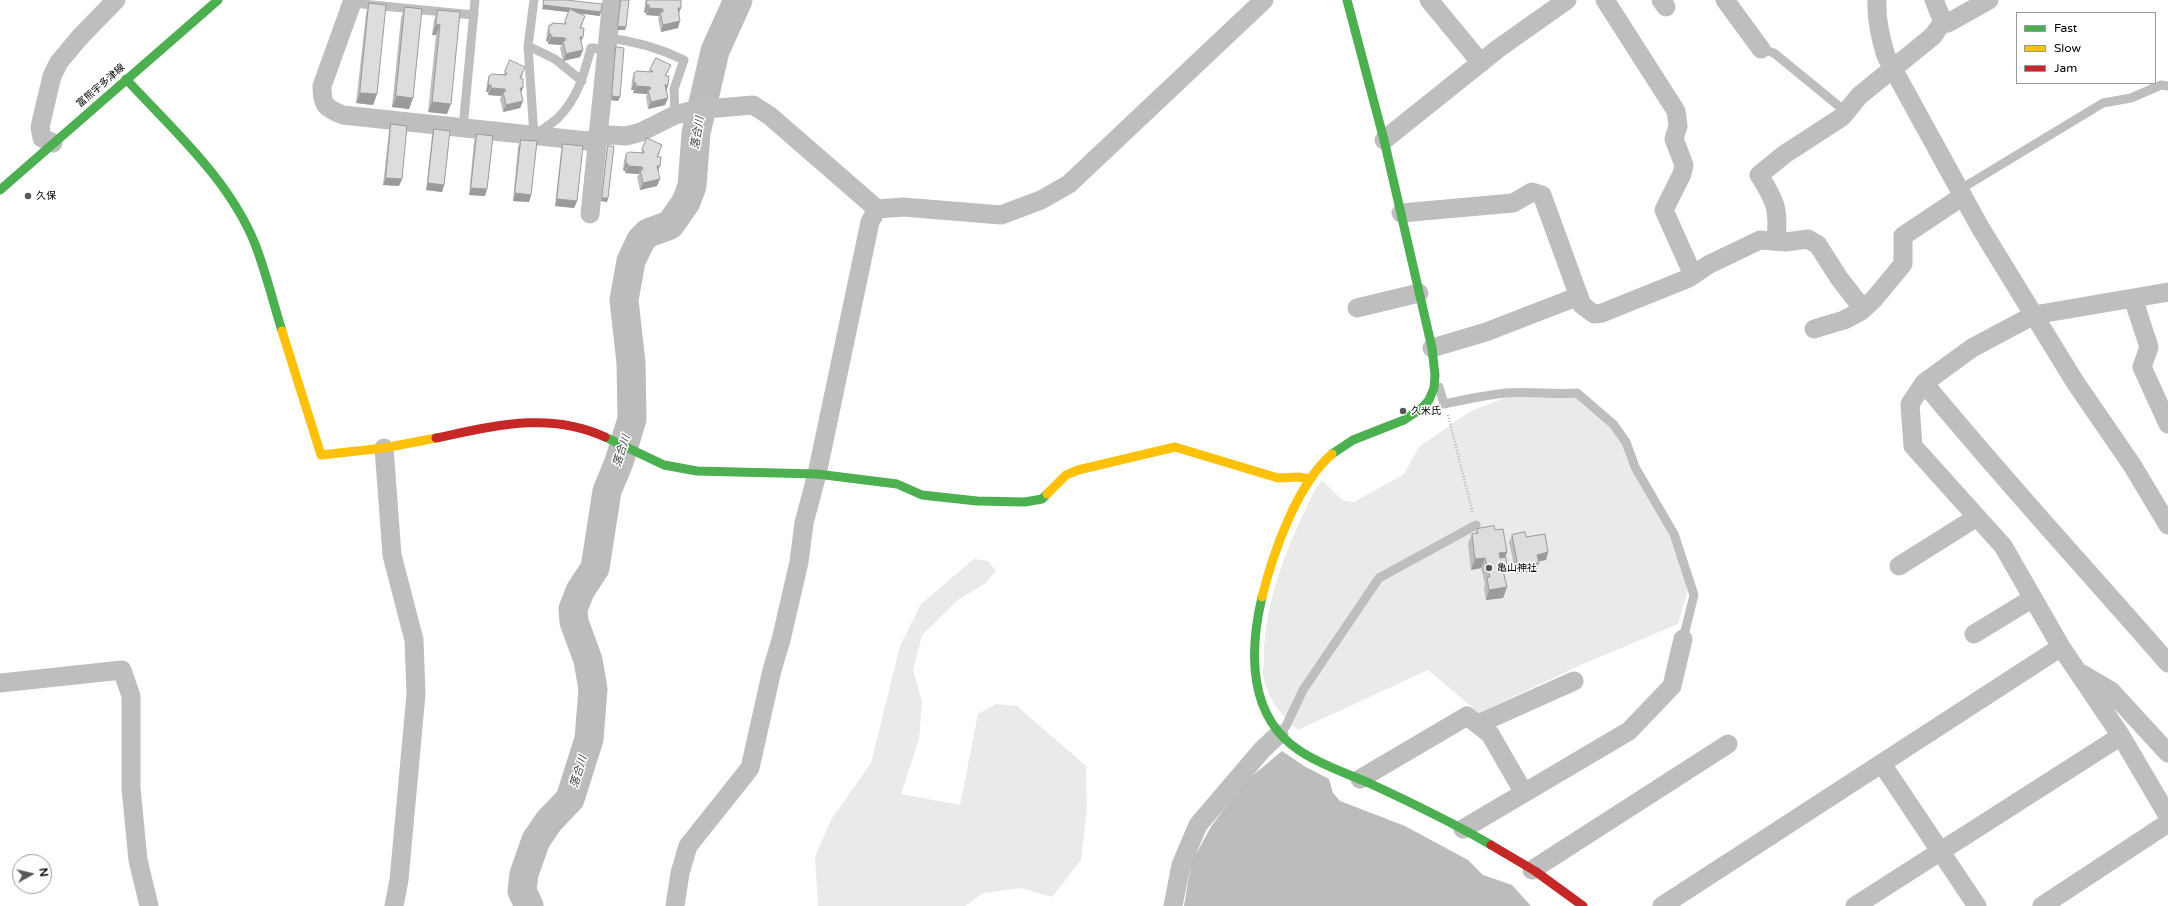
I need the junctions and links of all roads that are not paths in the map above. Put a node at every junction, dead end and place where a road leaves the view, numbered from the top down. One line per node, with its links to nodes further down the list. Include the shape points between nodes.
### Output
1 (116, 0): 32 (street, via 80,37 59,62 52,76 40,127 42,138)
2 (218, 0): 23 (street, 富熊宇多津線)
3 (475, 0): 16 (lane)
4 (534, 0): 19 (lane)
5 (612, 0): 18 (street)
6 (1264, 0): 35 (street, via 1069,184 1041,200 1001,215 903,207)
7 (1347, 0): 31 (street)
8 (1429, 0): 21 (street)
9 (1567, 0): 21 (street)
10 (1606, 0): 39 (street, via 1676,111 1678,126 1674,139 1684,165 1664,210)
11 (1726, 0): 20 (street)
12 (1877, 0): 22 (street, via 1876,14 1881,39)
13 (1934, 0): 17 (street)
14 (1989, 0): 17 (street, via 1948,24)
15 (352, 1): 16 (lane); 28 (street, via 322,86 322,100 329,109 343,115)
16 (474, 16): 28 (lane)
17 (1944, 20): 22 (street, via 1933,36)
18 (607, 45): 24 (lane, via 591,48); 27 (lane, via 634,41 661,49 684,60 674,89); 30 (street)
19 (528, 46): 24 (lane, via 555,59); 29 (lane)
20 (1761, 49): 26 (lane, via 1774,53)
21 (1481, 63): 31 (street)
22 (1893, 68): 26 (street, via 1859,96); 34 (street)
23 (126, 79): 32 (street, 富熊宇多津線); 52 (street, via 221,184 244,219 255,244 321,455)
24 (582, 81): 29 (lane, via 574,99 557,118)
25 (2168, 86): 34 (lane, via 2161,85 2131,98 2103,103)
26 (1846, 112): 38 (street, via 1759,175 1774,199 1777,211)
27 (675, 115): 30 (street, via 641,132 626,136 610,135); 35 (street, via 753,105 770,116)
28 (463, 128): 29 (street)
29 (534, 136): 30 (street)
30 (598, 140): 37 (street)
31 (1384, 140): 36 (street)
32 (53, 144): 33 (street, 富熊宇多津線)
33 (0, 190)
34 (1961, 193): 45 (street, via 1903,236 1903,264); 46 (street)
35 (876, 209): 53 (street, via 870,222)
36 (1401, 213): 41 (street); 42 (street, via 1513,203 1532,192 1542,196)
37 (590, 214)
38 (1776, 241): 39 (street, via 1760,240); 45 (street, via 1808,239 1818,245)
39 (1693, 275): 42 (street, via 1602,313 1594,314 1587,309 1582,305)
40 (2168, 292): 43 (street)
41 (1419, 293): 44 (street); 48 (street)
42 (1579, 296): 48 (street, via 1486,332)
43 (2133, 298): 46 (street); 51 (street, via 2150,347 2142,367)
44 (1357, 308)
45 (1863, 309): 47 (street, via 1844,320)
46 (2034, 315): 50 (street, via 1972,348); 57 (street)
47 (1814, 328)
48 (1432, 348): 49 (street)
49 (1436, 376): 54 (street, via 1430,398 1422,408 1351,441 1319,466); 61 (lane, via 1444,404 1504,393 1577,393 1613,424 1626,442 1635,467 1674,534 1692,586 1694,595)
50 (1924, 383): 55 (street, via 1910,404 1912,446); 63 (street, via 1995,470)
51 (2168, 424)
52 (384, 448): 53 (street, via 523,421 571,425 592,431 664,465 696,471); 81 (street, via 392,555 414,640 416,666 416,694 400,873)
53 (817, 474): 54 (street, via 897,484 922,495 977,501 1025,502 1042,499 1066,475 1078,470 1175,447 1278,478 1299,477); 82 (street, via 804,523 799,562 750,768 688,846 680,873)
54 (1310, 480): 68 (street, via 1281,536 1272,560 1265,586 1255,651 1255,675 1260,699 1266,715)
55 (1977, 517): 58 (street); 59 (street, via 2003,546)
56 (1476, 524): 68 (lane, via 1379,578 1303,690 1286,726)
57 (2168, 525)
58 (1899, 566)
59 (2033, 598): 60 (street); 62 (street)
60 (1974, 634)
61 (1683, 639): 74 (street, via 1672,686 1629,731)
62 (2061, 647): 64 (street); 72 (street)
63 (2168, 663)
64 (2078, 671): 69 (street); 71 (street, via 2111,691)
65 (1574, 681): 67 (street)
66 (0, 683): 80 (street, via 122,670 132,696 131,788 138,860)
67 (1478, 724): 73 (street, via 1467,716); 74 (street, via 1490,734)
68 (1279, 734): 73 (street, via 1315,760); 83 (street, via 1262,750 1198,825 1181,865)
69 (2121, 736): 75 (street); 78 (street)
70 (1728, 744): 79 (street)
71 (2168, 753)
72 (1882, 764): 78 (street); 85 (street)
73 (1360, 779): 77 (street)
74 (1524, 793): 77 (street)
75 (2168, 816)
76 (2168, 823): 88 (street)
77 (1463, 829): 79 (street)
78 (1941, 852): 86 (street); 87 (street)
79 (1532, 870): 84 (street)
80 (149, 906)
81 (394, 906)
82 (675, 906)
83 (1173, 906)
84 (1583, 906)
85 (1662, 906)
86 (1855, 906)
87 (1977, 906)
88 (2042, 906)

